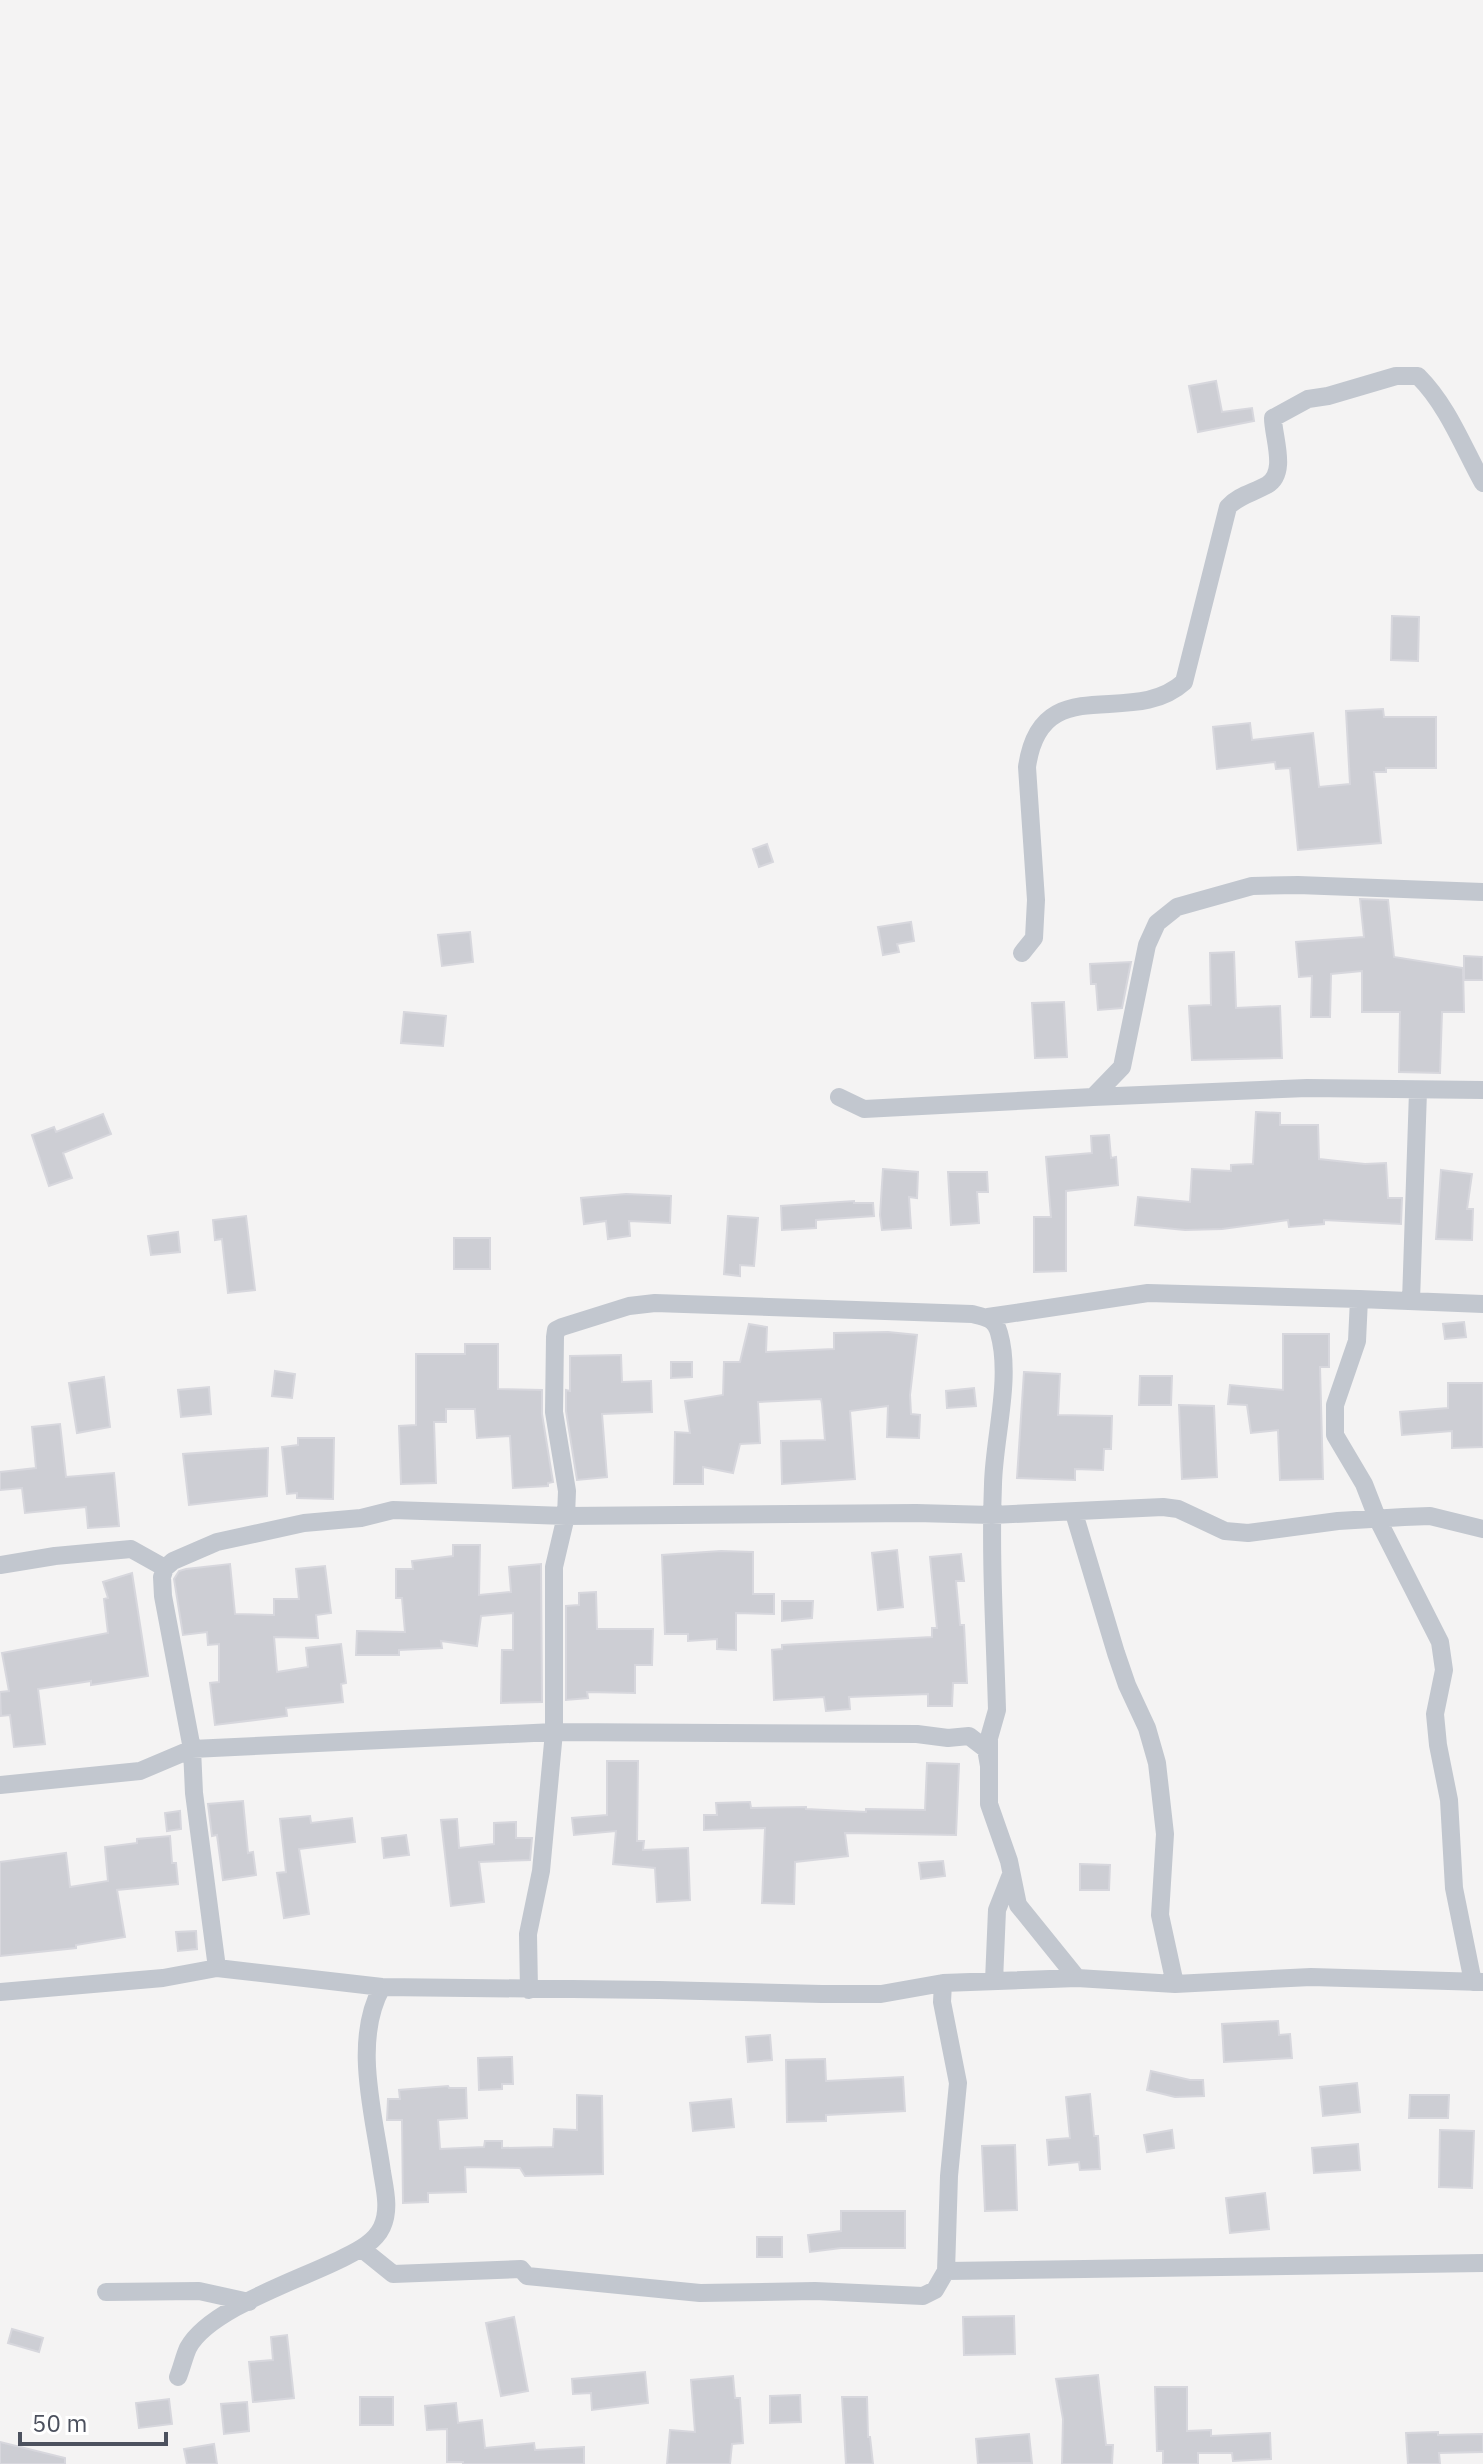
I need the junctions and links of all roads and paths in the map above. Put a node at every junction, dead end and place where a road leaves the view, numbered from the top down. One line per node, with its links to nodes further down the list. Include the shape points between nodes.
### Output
1 (1483, 483): 3 (street, via 1447,415 1418,376 1396,376 1308,399 1273,418 1275,476 1228,507 1184,682 1171,693 1141,702 1066,708 1041,724 1030,746 1036,900 1034,938)
2 (1483, 892): 7 (street, via 1252,886 1177,907 1157,923 1147,945 1122,1067)
3 (1022, 953)
4 (1483, 1090): 5 (street)
5 (1418, 1091): 7 (street, via 1307,1088); 9 (street)
6 (839, 1097): 7 (street, via 864,1109)
7 (1093, 1097)
8 (1359, 1299): 9 (street); 11 (street, via 1148,1293); 15 (street, via 1357,1341 1335,1405 1335,1435)
9 (1411, 1301): 10 (street)
10 (1483, 1304)
11 (988, 1317): 13 (street, via 1000,1337 1003,1380); 14 (street, via 655,1303 562,1327 555,1337 554,1412)
12 (1074, 1513): 13 (street); 15 (street, via 1163,1507 1225,1531 1248,1533); 29 (street, via 1157,1763 1165,1834 1160,1915)
13 (992, 1515): 14 (street); 21 (street, via 997,1710)
14 (566, 1516): 18 (street, via 393,1510 217,1542); 19 (street, via 554,1567)
15 (1378, 1520): 16 (street, via 1430,1516); 27 (street, via 1444,1658 1435,1714 1438,1745 1449,1800 1454,1888)
16 (1483, 1529)
17 (0, 1565): 18 (street, via 131,1549)
18 (165, 1568): 20 (street, via 163,1596)
19 (554, 1732): 20 (street); 21 (street, via 969,1736 986,1749); 31 (street, via 541,1871 528,1934)
20 (192, 1749): 22 (street, via 140,1771); 24 (street)
21 (989, 1766): 23 (street, via 989,1804)
22 (0, 1785)
23 (1011, 1874): 25 (street, via 1018,1905); 26 (street, via 997,1910)
24 (217, 1968): 30 (street); 32 (street, via 163,1978)
25 (1077, 1978): 26 (street); 29 (street)
26 (994, 1981): 28 (street)
27 (1478, 1982): 29 (street, via 1311,1977)
28 (943, 1983): 31 (street, via 881,1994); 35 (street, via 958,2083)
29 (1175, 1984)
30 (382, 1987): 31 (street); 33 (street, via 372,2005 366,2055 386,2214 377,2236)
31 (529, 1990)
32 (0, 1992)
33 (362, 2249): 35 (street, via 393,2274 521,2269 527,2276 700,2293 923,2296 935,2290); 37 (street)
34 (1483, 2263): 35 (street)
35 (946, 2271)
36 (106, 2292): 37 (street, via 199,2291)
37 (249, 2302): 38 (street, via 209,2324 189,2346)
38 (178, 2377)

